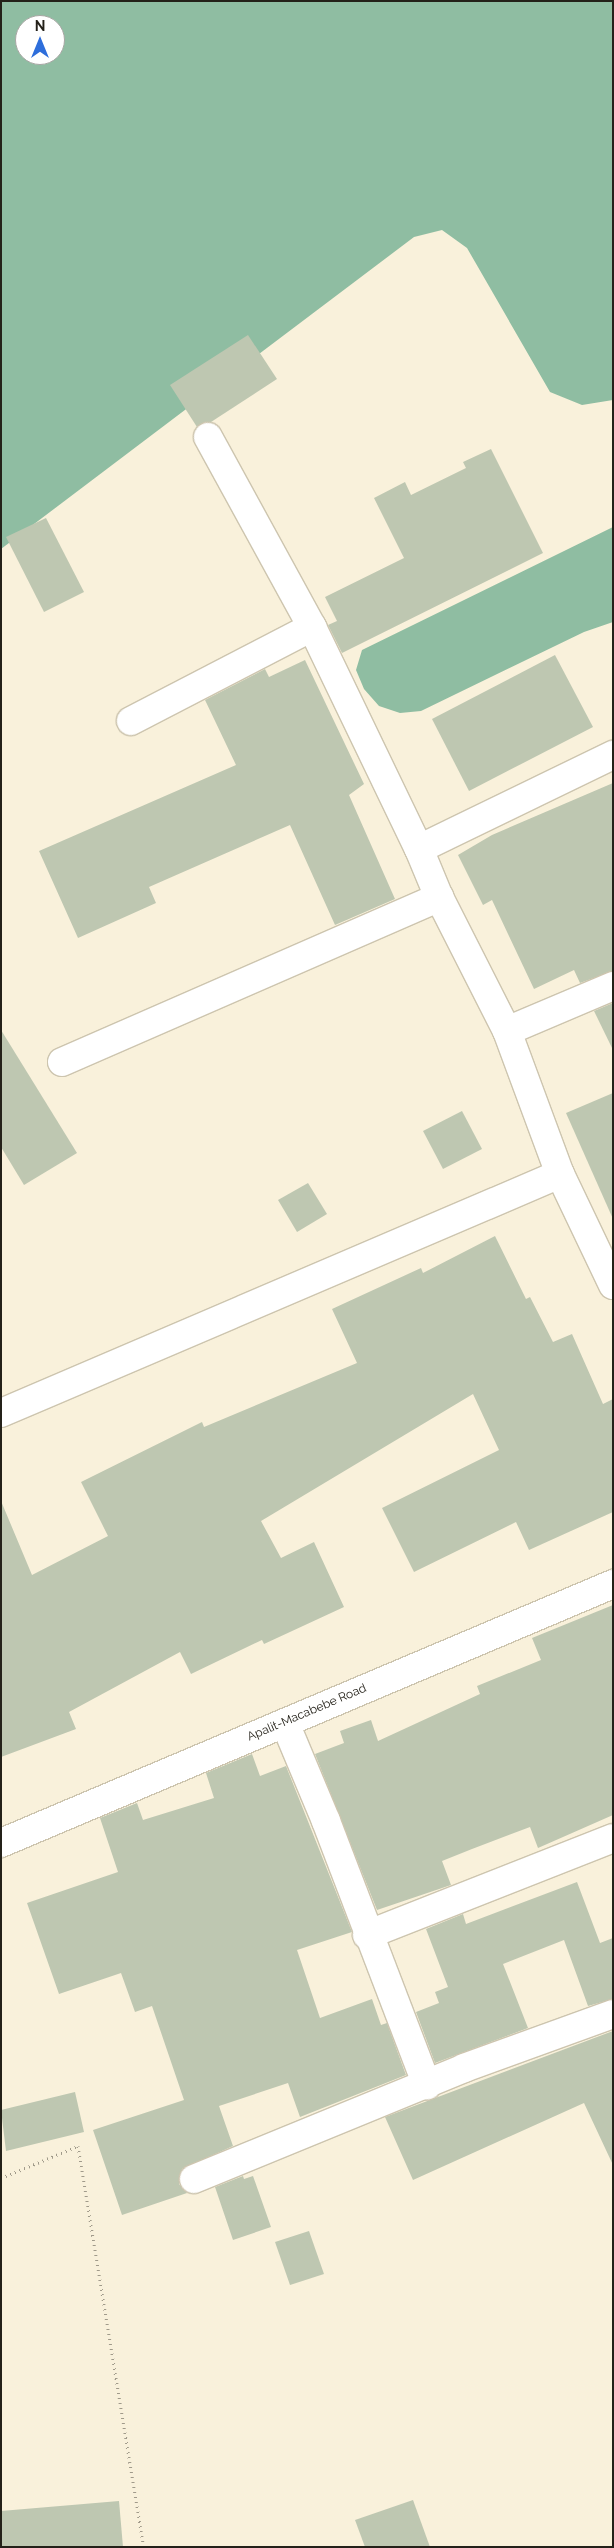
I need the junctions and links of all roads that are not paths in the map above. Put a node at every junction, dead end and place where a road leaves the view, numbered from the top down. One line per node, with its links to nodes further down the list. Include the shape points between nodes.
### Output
1 (208, 437): 2 (street)
2 (312, 627): 3 (street); 5 (street)
3 (131, 721)
4 (613, 755): 5 (street)
5 (419, 848): 6 (street)
6 (439, 897): 8 (street); 9 (street)
7 (613, 986): 8 (street)
8 (507, 1031): 10 (street)
9 (62, 1062)
10 (560, 1174): 11 (street); 12 (street)
11 (613, 1284)
12 (1, 1413)
13 (613, 1584): 14 (street, Apalit-Macabebe Road)
14 (285, 1722): 16 (street, Apalit-Macabebe Road); 17 (street)
15 (613, 1838): 17 (street)
16 (1, 1843)
17 (368, 1935): 19 (street)
18 (613, 2014): 19 (street, via 464,2068)
19 (427, 2085): 20 (street)
20 (194, 2178)

